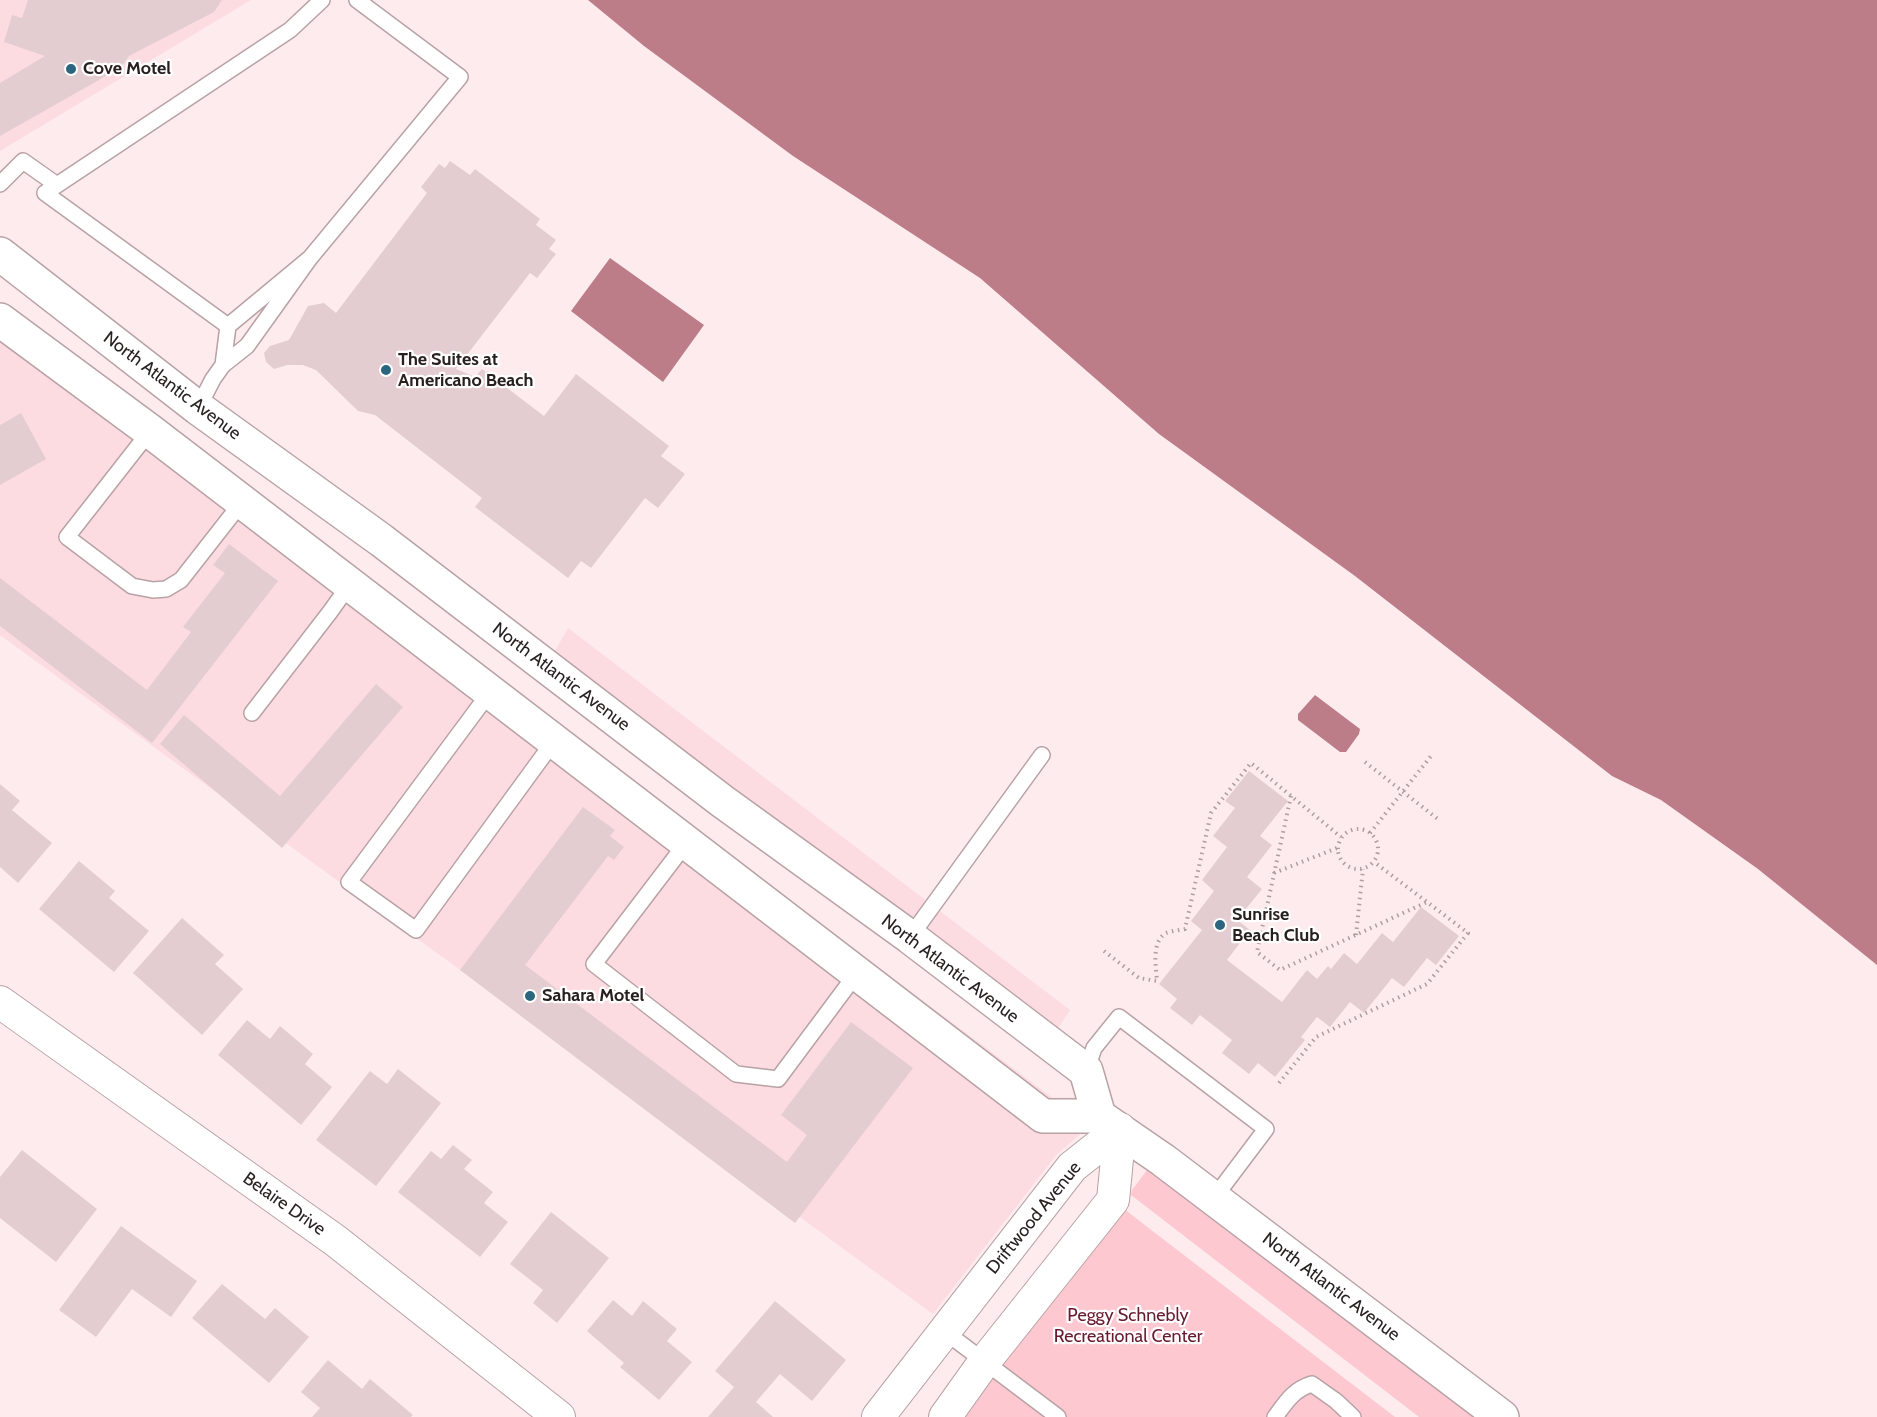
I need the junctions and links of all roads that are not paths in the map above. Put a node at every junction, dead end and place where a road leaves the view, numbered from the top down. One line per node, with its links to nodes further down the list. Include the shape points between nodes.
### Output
1 (322, 0): 4 (lane, via 290,30)
2 (357, 0): 6 (lane, via 460,77)
3 (0, 184): 4 (lane, via 23,161)
4 (57, 185): 8 (lane, via 45,193)
5 (0, 254): 10 (main road, North Atlantic Avenue)
6 (310, 258): 8 (lane); 9 (lane, via 248,346)
7 (0, 320): 11 (main road)
8 (228, 326): 9 (lane)
9 (223, 365): 10 (lane)
10 (198, 408): 19 (main road, North Atlantic Avenue, via 381,540 722,801)
11 (150, 431): 12 (main road); 12 (lane, via 67,537 132,586 166,589 181,580)
12 (242, 502): 13 (main road)
13 (350, 584): 14 (main road); 15 (lane)
14 (490, 692): 16 (main road); 16 (lane, via 349,882 416,930)
15 (252, 713)
16 (554, 741): 18 (main road)
17 (1042, 755): 19 (lane)
18 (687, 842): 20 (main road); 20 (lane, via 594,964 698,1045 736,1074 778,1079)
19 (910, 937): 22 (main road, North Atlantic Avenue)
20 (857, 974): 23 (main road, via 1043,1116)
21 (0, 1002): 27 (street, Belaire Drive, via 336,1241)
22 (1086, 1071): 23 (main road); 24 (lane, via 1094,1048 1119,1017 1266,1129)
23 (1110, 1123): 24 (main road, North Atlantic Avenue); 25 (street, Driftwood Avenue); 26 (street, via 1113,1200)
24 (1214, 1198): 33 (main road, North Atlantic Avenue)
25 (944, 1331): 26 (lane); 28 (street, Driftwood Avenue)
26 (985, 1361): 29 (street); 30 (lane)
27 (559, 1417)
28 (878, 1417)
29 (945, 1417)
30 (1058, 1417)
31 (1275, 1417): 32 (lane, via 1291,1395 1312,1384)
32 (1353, 1417)
33 (1502, 1417)

